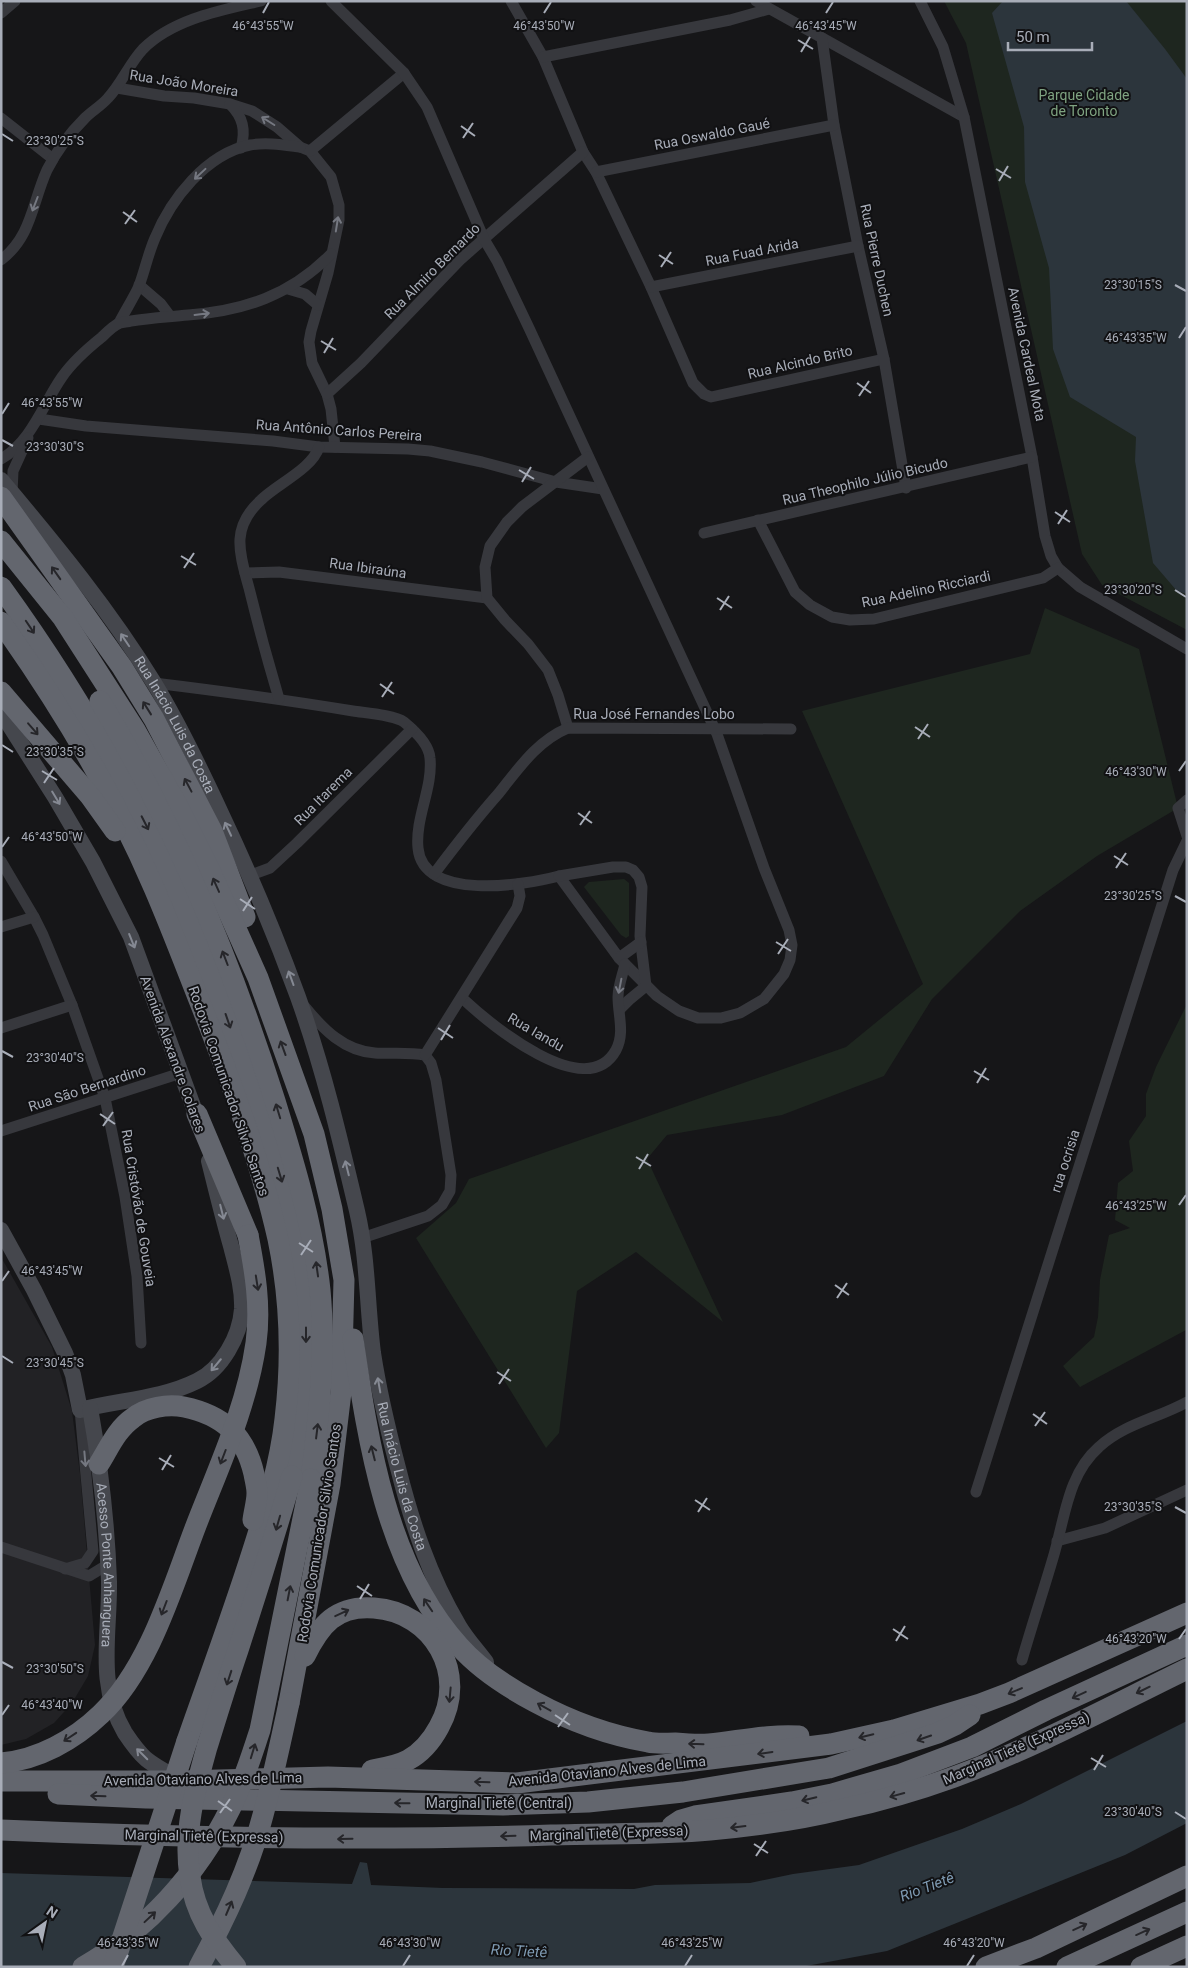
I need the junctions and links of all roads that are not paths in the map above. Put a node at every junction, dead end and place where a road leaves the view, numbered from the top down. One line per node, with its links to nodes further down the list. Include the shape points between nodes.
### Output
1 (15, 1): 8 (street)
2 (261, 1): 12 (street, via 177,26 144,48)
3 (332, 1): 11 (street)
4 (511, 1): 10 (street)
5 (756, 1): 7 (street)
6 (920, 1): 14 (street, Avenida Cardeal Mota, via 943,47)
7 (769, 9): 9 (street); 10 (street, via 730,20)
8 (1, 13)
9 (822, 38): 14 (street); 16 (street, Rua Pierre Duchen)
10 (543, 57): 19 (street)
11 (404, 73): 18 (street); 22 (street, via 427,107)
12 (117, 88): 13 (street, Rua João Moreira); 20 (street, Rua João Moreira, via 85,118)
13 (230, 104): 17 (street, via 242,121); 18 (street, Rua João Moreira, one-way to 13, via 252,111)
14 (964, 117): 39 (street, Avenida Cardeal Mota)
15 (1, 118): 20 (street)
16 (834, 125): 21 (street, Rua Oswaldo Gaué); 23 (street, Rua Pierre Duchen)
17 (241, 148): 18 (street, via 269,144); 26 (street, one-way to 26, via 209,166 172,206 155,237)
18 (305, 149): 24 (street, Rua João Moreira, one-way to 18, via 339,220 338,197 331,177)
19 (583, 152): 21 (street); 22 (street, Rua Almiro Bernardo)
20 (53, 159): 25 (street, Rua João Moreira, one-way to 25, via 23,237)
21 (596, 172): 27 (street)
22 (484, 239): 33 (street, Rua Almiro Bernardo); 38 (street, via 504,275)
23 (858, 246): 27 (street, Rua Fuad Arida); 32 (street, Rua Pierre Duchen)
24 (331, 254): 28 (street); 29 (street, Rua João Moreira)
25 (1, 260)
26 (139, 285): 30 (street); 31 (street)
27 (651, 287): 32 (street, Rua Alcindo Brito, via 693,383 711,397)
28 (288, 289): 29 (street, via 305,294); 30 (street, one-way to 28, via 222,311)
29 (318, 305): 33 (street, Rua João Moreira, via 310,331 310,352 312,364)
30 (170, 316): 31 (street)
31 (119, 323): 34 (street, via 84,351 56,387)
32 (884, 359): 42 (street, Rua Pierre Duchen)
33 (327, 394): 37 (street, Rua João Moreira)
34 (38, 419): 35 (street); 36 (street, Rua Antônio Carlos Pereira)
35 (31, 430): 40 (street); 44 (street)
36 (319, 447): 37 (street, Rua Antônio Carlos Pereira); 49 (street, via 311,461 262,499 249,514 240,541)
37 (335, 447): 41 (street, Rua Antônio Carlos Pereira, via 430,452)
38 (588, 457): 41 (street); 43 (street)
39 (1032, 457): 42 (street, Rua Theophilo Júlio Bicudo); 48 (street, Avenida Cardeal Mota, via 1045,536)
40 (1, 459)
41 (556, 482): 43 (street, Rua Antônio Carlos Pereira); 51 (street, via 522,507 490,546 485,568)
42 (906, 488): 45 (street, Rua Theophilo Júlio Bicudo)
43 (604, 489): 58 (street)
44 (5, 490): 54 (main road, Rua Inácio Luis da Costa, one-way to 44, via 94,596); 75 (highway, one-way to 44, via 254,939 212,831 154,719)
45 (758, 520): 46 (street, Rua Theophilo Júlio Bicudo); 48 (street, Rua Adelino Ricciardi, via 795,592 832,617 850,620 874,619 1043,578)
46 (704, 533)
47 (1, 541): 75 (highway, Rodovia Comunicador Silvio Santos, one-way to 47, via 211,873 135,730 63,618); 94 (highway, one-way to 47, via 319,1416 323,1350 320,1290 312,1234 296,1169 267,1075 206,910 159,806 109,716)
48 (1058, 568): 53 (street, Avenida Cardeal Mota, via 1080,587)
49 (245, 573): 51 (street, Rua Ibiraúna, via 280,572); 56 (street)
50 (1, 587): 94 (highway, one-way to 94, via 88,718 146,826 198,942 268,1138 287,1196 304,1286 305,1369 298,1437)
51 (487, 598): 59 (street, via 548,670)
52 (1, 622): 70 (highway, Rodovia Comunicador Silvio Santos, via 71,727)
53 (1187, 649)
54 (154, 683): 56 (street); 67 (main road, Rua Inácio Luis da Costa, one-way to 54)
55 (1, 692): 70 (highway, one-way to 70, via 90,796 138,872)
56 (279, 698): 60 (street, via 401,720)
57 (1, 712): 83 (main road, Avenida Alexandre Colares, one-way to 83, via 56,797 131,938)
58 (713, 727): 59 (street, Rua José Fernandes Lobo); 61 (street, Rua José Fernandes Lobo); 76 (street, via 789,930 790,960 784,974 764,999 740,1013 721,1018 698,1018 679,1012)
59 (568, 728): 66 (street, Rua José Fernandes Lobo, via 540,744 530,754)
60 (412, 729): 66 (street, via 421,738 430,757 418,849 422,862); 67 (street, Rua Itarema, via 297,844 270,868)
61 (791, 729)
62 (1182, 804): 63 (street)
63 (1187, 836)
64 (1187, 841): 96 (street, rua ocrisia, via 1173,870)
65 (1, 861): 71 (street, Rua Cristóvão de Gouveia)
66 (434, 874): 69 (street, via 459,884)
67 (251, 875): 78 (main road, Rua Inácio Luis da Costa, one-way to 67)
68 (559, 876): 69 (street); 73 (street, via 613,867 634,870 642,887); 74 (street)
69 (518, 884): 77 (street, via 517,908)
70 (154, 887): 101 (highway, Rodovia Comunicador Silvio Santos, via 214,1038 263,1182 278,1241 286,1293 289,1350 285,1419 273,1488)
71 (34, 917): 72 (street); 79 (street, Rua Cristóvão de Gouveia)
72 (1, 927)
73 (641, 942): 74 (street); 76 (street)
74 (622, 961): 76 (street); 80 (street, Rua Iandu, one-way to 80)
75 (258, 978): 89 (highway, Rodovia Comunicador Silvio Santos, one-way to 75, via 332,1209 314,1134)
76 (646, 986): 80 (street)
77 (462, 998): 80 (street, Rua Iandu, via 508,1036 540,1055 566,1066 585,1069 604,1065 617,1048); 82 (street)
78 (299, 1000): 82 (street, Rua Inácio Luis da Costa, via 323,1029 348,1046 373,1053); 88 (main road, Rua Inácio Luis da Costa, one-way to 78, via 336,1125)
79 (72, 1005): 81 (street); 84 (street, Rua Cristóvão de Gouveia)
80 (620, 1009)
81 (1, 1028)
82 (425, 1055): 88 (street, via 436,1080 451,1175 450,1191 442,1205 428,1216)
83 (181, 1073): 84 (street, Rua São Bernardino); 85 (main road, Avenida Alexandre Colares)
84 (105, 1098): 86 (street, Rua São Bernardino); 90 (street, Rua Cristóvão de Gouveia, via 137,1276)
85 (197, 1114): 92 (main road, Avenida Alexandre Colares, one-way to 92, via 242,1295 240,1321 232,1342 210,1372 199,1380 152,1396); 111 (highway, one-way to 111, bridge, via 248,1234 258,1289 259,1314 250,1376 238,1417 147,1649 123,1689 101,1714 54,1748 35,1757)
86 (1, 1131)
87 (1, 1230): 92 (main road, Acesso Ponte Anhanguera, via 64,1353)
88 (362, 1238): 107 (main road, Rua Inácio Luis da Costa, one-way to 88, via 460,1629 416,1534 380,1395)
89 (344, 1280): 106 (highway, Rodovia Comunicador Silvio Santos, via 341,1392 330,1484); 107 (highway, one-way to 89, via 459,1646 423,1598 394,1532 370,1442)
90 (141, 1344)
91 (1187, 1402): 97 (street, via 1117,1434 1099,1446 1079,1471 1066,1504)
92 (85, 1409): 93 (main road, Acesso Ponte Anhanguera); 100 (street, one-way to 100, via 93,1551 85,1563)
93 (100, 1464): 99 (main road, Acesso Ponte Anhanguera); 101 (highway, via 121,1428 134,1416 154,1408 174,1405 201,1410 226,1424 246,1451 257,1493)
94 (301, 1478): 125 (highway, one-way to 94, bridge, via 114,1947 165,1902 200,1858 230,1809 260,1730); 128 (highway, one-way to 128, bridge, via 267,1562 219,1706 190,1812 188,1859 194,1897 212,1937)
95 (1187, 1490): 97 (street, via 1105,1528)
96 (976, 1492)
97 (1058, 1541): 104 (street)
98 (1, 1547): 100 (street)
99 (107, 1565): 100 (street, via 88,1576); 114 (main road, Acesso Ponte Anhanguera, one-way to 99, via 145,1758 132,1744 114,1710 106,1672)
100 (65, 1569)
101 (242, 1584): 126 (highway, Rodovia Comunicador Silvio Santos, bridge)
102 (1187, 1613): 108 (highway, Avenida Otaviano Alves de Lima, one-way to 108)
103 (1187, 1645): 110 (highway, one-way to 110)
104 (1022, 1660)
105 (1187, 1669): 120 (highway, Marginal Tietê (Expressa), one-way to 120, via 1023,1748 910,1791 842,1810 784,1821)
106 (294, 1679): 112 (highway, one-way to 112, via 328,1620 355,1608 388,1609 421,1625 442,1652 448,1668 447,1710 435,1735 424,1748 395,1766); 127 (highway, one-way to 106, bridge, via 222,1924 246,1868 263,1816)
107 (511, 1689): 109 (highway, one-way to 107, via 797,1736 707,1744 650,1743 577,1723)
108 (980, 1704): 109 (highway, Avenida Otaviano Alves de Lima, one-way to 109, via 894,1730); 116 (highway, Marginal Tietê (Central), one-way to 116, via 968,1717 938,1733 829,1768 683,1792)
109 (831, 1744): 112 (highway, Avenida Otaviano Alves de Lima, one-way to 112, via 517,1783)
110 (972, 1747): 116 (highway, via 956,1745 838,1778 763,1792 674,1804); 120 (highway, one-way to 120, via 901,1774 832,1794 695,1816 681,1820)
111 (1, 1763)
112 (328, 1777): 114 (highway, Avenida Otaviano Alves de Lima)
113 (1, 1781): 114 (highway, Avenida Otaviano Alves de Lima)
114 (182, 1781)
115 (1, 1792): 116 (highway, Marginal Tietê (Central), one-way to 115, via 503,1805)
116 (588, 1802)
117 (1, 1822): 119 (highway)
118 (1, 1830): 119 (highway, Marginal Tietê (Expressa))
119 (61, 1832): 120 (highway, Marginal Tietê (Expressa), one-way to 119, via 321,1839)
120 (662, 1832)
121 (1187, 1876): 124 (highway, one-way to 121)
122 (1187, 1912): 131 (highway, one-way to 122)
123 (1187, 1946): 132 (highway)
124 (1036, 1948): 129 (highway); 130 (highway)
125 (83, 1967)
126 (113, 1967)
127 (198, 1967)
128 (236, 1967)
129 (986, 1967)
130 (1020, 1967)
131 (1067, 1967)
132 (1141, 1967)

